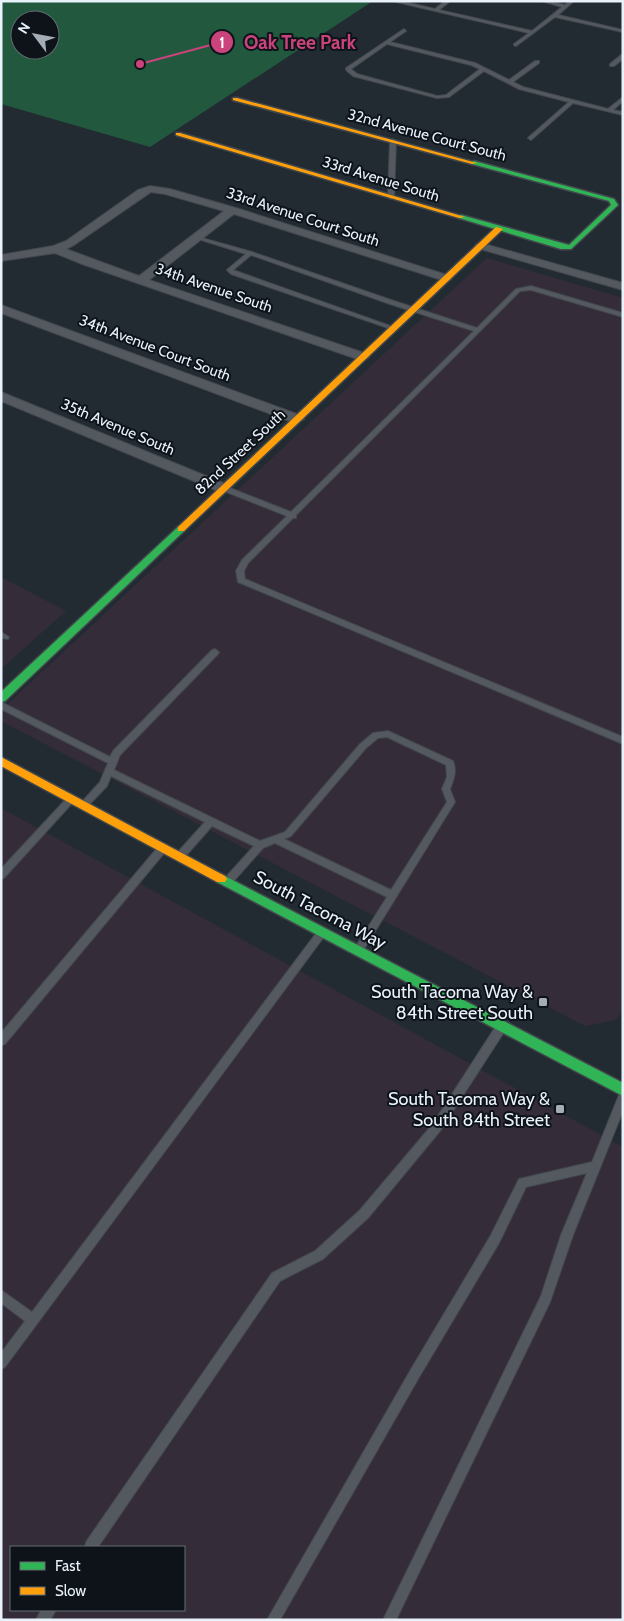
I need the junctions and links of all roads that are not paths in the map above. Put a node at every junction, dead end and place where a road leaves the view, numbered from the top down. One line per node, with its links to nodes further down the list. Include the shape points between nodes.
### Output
1 (394, 1): 6 (lane)
2 (448, 1): 6 (lane)
3 (544, 1): 5 (lane)
4 (572, 1): 5 (lane)
5 (566, 6): 7 (lane)
6 (436, 10): 9 (lane)
7 (554, 15): 9 (lane); 10 (lane)
8 (404, 30): 11 (lane)
9 (532, 32): 12 (lane)
10 (623, 32)
11 (386, 42): 16 (lane); 16 (lane, via 348,69 355,76 437,97 447,96)
12 (516, 45)
13 (623, 56): 15 (lane)
14 (537, 62): 17 (lane)
15 (612, 65)
16 (484, 69): 17 (lane)
17 (510, 82): 20 (lane, via 521,88)
18 (623, 98): 21 (lane)
19 (234, 99): 25 (street, 32nd Avenue Court South)
20 (572, 101): 21 (lane); 24 (lane)
21 (609, 111): 22 (lane)
22 (623, 114)
23 (178, 134): 26 (street, 33rd Avenue South)
24 (531, 138)
25 (393, 141): 26 (lane); 30 (street, 32nd Avenue Court South, via 612,200 615,205)
26 (391, 197): 28 (street, 33rd Avenue South)
27 (232, 210): 29 (street); 32 (street, 33rd Avenue Court South, via 150,189); 35 (street, 33rd Avenue Court South)
28 (500, 229): 30 (street, 33rd Avenue South, via 564,247); 31 (street, 82nd Street South)
29 (197, 237): 33 (lane); 36 (street)
30 (575, 245)
31 (481, 246): 35 (street, 82nd Street South); 37 (street)
32 (56, 250): 34 (street); 36 (street, 34th Avenue South)
33 (250, 254): 39 (lane); 41 (lane, via 230,270 233,274)
34 (1, 258)
35 (446, 278): 39 (street, 82nd Street South)
36 (140, 280): 43 (street, 34th Avenue South)
37 (623, 287)
38 (1, 309): 45 (street, 34th Avenue Court South)
39 (412, 310): 41 (street, 82nd Street South); 42 (lane)
40 (623, 315): 42 (lane, via 543,291 523,289 518,290)
41 (394, 328): 43 (street, 82nd Street South)
42 (478, 330): 47 (lane)
43 (363, 357): 45 (street, 82nd Street South)
44 (1, 396): 46 (street, 35th Avenue South)
45 (297, 419): 46 (street, 82nd Street South)
46 (223, 488): 47 (lane); 49 (street, 82nd Street South)
47 (293, 516): 51 (lane, via 245,562 240,571 241,580)
48 (216, 652): 53 (lane, via 116,753)
49 (1, 698)
50 (1, 705): 53 (lane)
51 (623, 742)
52 (6, 766): 54 (street, South Tacoma Way)
53 (111, 766): 55 (lane, via 104,784); 56 (lane)
54 (71, 798): 55 (street, South Tacoma Way); 61 (lane)
55 (84, 805): 59 (street, South Tacoma Way)
56 (211, 821): 58 (lane); 60 (lane)
57 (275, 839): 58 (lane); 63 (lane); 63 (lane, via 288,834 376,735 388,734 450,763 451,777 446,789 451,802)
58 (260, 845): 62 (lane)
59 (163, 848): 60 (street, South Tacoma Way); 67 (lane)
60 (180, 856): 62 (street, South Tacoma Way)
61 (1, 875)
62 (228, 882): 64 (street, South Tacoma Way)
63 (392, 895): 65 (lane)
64 (322, 933): 65 (street, South Tacoma Way); 72 (lane)
65 (358, 951): 66 (street, South Tacoma Way)
66 (502, 1027): 68 (street, South Tacoma Way); 74 (lane, via 436,1128 364,1214 319,1256 276,1277)
67 (1, 1040)
68 (623, 1090)
69 (623, 1098): 70 (lane)
70 (595, 1166): 75 (lane, via 523,1182 495,1239); 76 (lane, via 546,1298)
71 (1, 1296): 72 (lane)
72 (33, 1319): 73 (lane)
73 (1, 1363)
74 (92, 1546)
75 (274, 1620)
76 (389, 1620)

